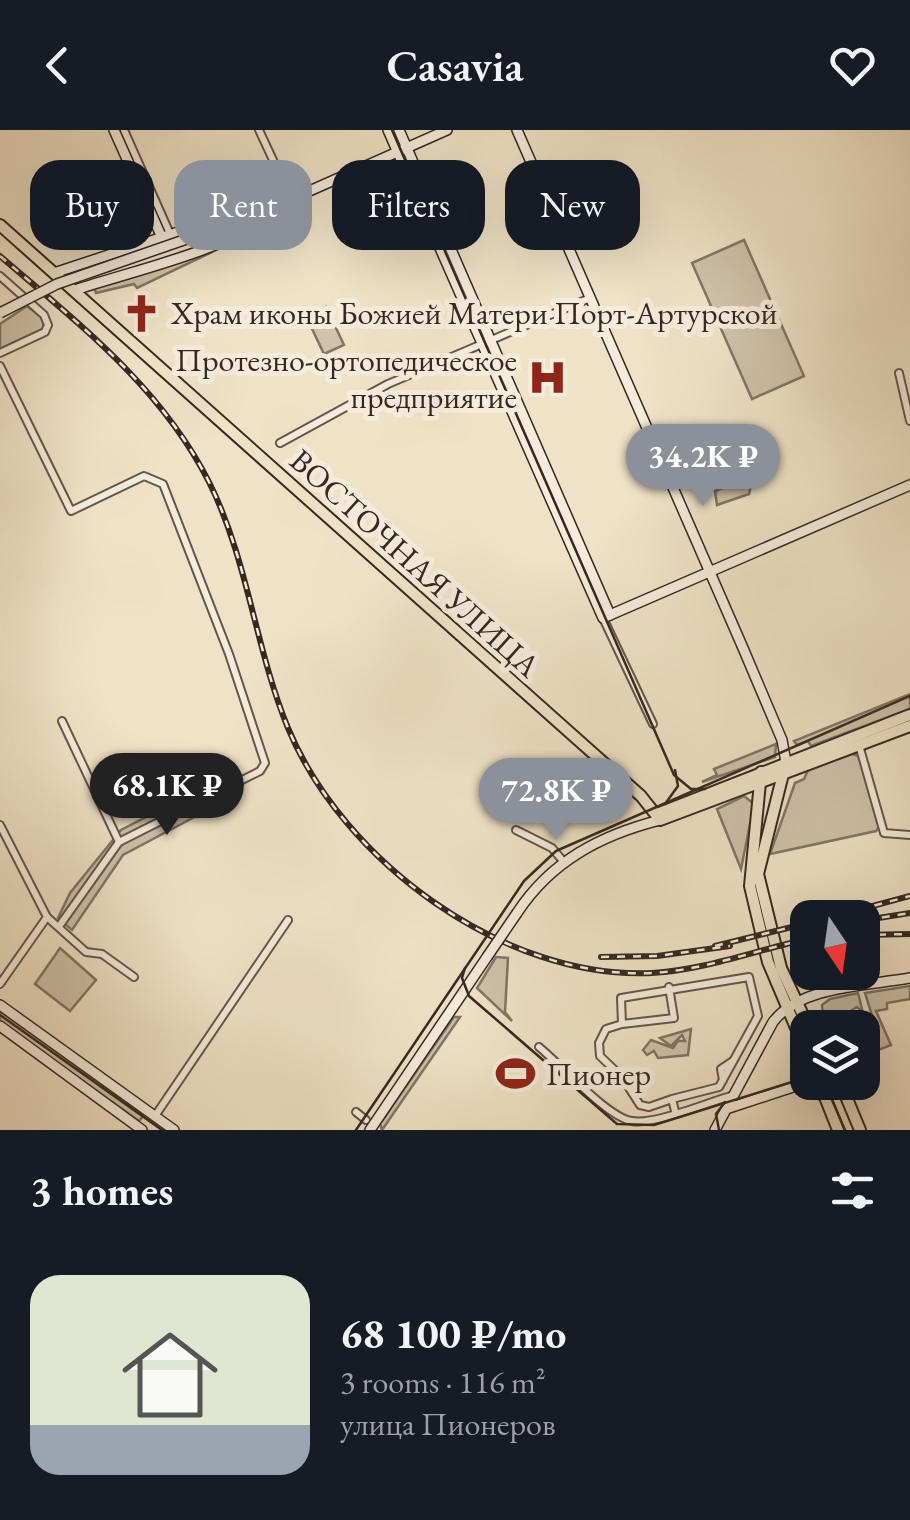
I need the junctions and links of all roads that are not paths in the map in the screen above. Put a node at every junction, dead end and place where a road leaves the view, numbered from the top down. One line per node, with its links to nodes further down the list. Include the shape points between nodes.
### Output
1 (114, 130): 13 (main road)
2 (124, 130): 13 (street)
3 (260, 130): 9 (street)
4 (388, 130): 8 (main road)
5 (399, 130): 8 (main road)
6 (447, 130): 8 (main road)
7 (517, 130): 21 (main road)
8 (403, 151): 10 (main road); 23 (main road)
9 (273, 160)
10 (312, 193)
11 (0, 224): 17 (main road, ВОСТОЧНАЯ УЛИЦА)
12 (174, 236): 13 (main road)
13 (167, 238): 16 (main road)
14 (174, 244): 22 (main road, bridge, via 57,284)
15 (196, 250): 19 (main road)
16 (88, 265): 17 (main road); 19 (main road, via 85,277)
17 (54, 273): 20 (main road, ВОСТОЧНАЯ УЛИЦА)
18 (0, 276): 24 (street, via 48,325)
19 (97, 283): 20 (main road)
20 (75, 290): 39 (main road, ВОСТОЧНАЯ УЛИЦА)
21 (590, 298): 23 (street); 30 (main road)
22 (0, 313)
23 (486, 341): 28 (street); 31 (main road)
24 (0, 353)
25 (0, 366): 43 (street, via 70,511 131,481 152,476 163,484 264,763 260,771)
26 (899, 372): 27 (street)
27 (910, 421)
28 (280, 443)
29 (910, 484): 30 (main road)
30 (708, 572): 31 (main road); 37 (main road, via 782,740)
31 (606, 616): 34 (street)
32 (910, 716): 36 (main road)
33 (62, 721): 43 (street)
34 (653, 724)
35 (910, 726): 36 (main road)
36 (858, 740): 37 (main road); 42 (street, via 884,833)
37 (785, 767): 38 (main road); 53 (main road, via 758,874)
38 (760, 777): 39 (main road); 53 (main road, via 750,886 768,962)
39 (658, 817): 44 (main road)
40 (0, 825): 45 (street)
41 (516, 830): 44 (street)
42 (910, 835)
43 (119, 842): 47 (street)
44 (563, 861): 68 (main road, bridge, via 517,913)
45 (47, 917): 47 (street); 50 (street)
46 (288, 920): 67 (street)
47 (60, 925): 48 (street, via 86,952 102,954)
48 (134, 978)
49 (910, 978): 53 (main road)
50 (0, 984)
51 (668, 987): 56 (street, via 621,998); 56 (street, via 674,1018); 61 (street, via 749,977 758,1016 712,1092)
52 (0, 1005): 67 (main road)
53 (791, 1006): 54 (main road); 55 (main road); 60 (main road, via 773,1022)
54 (792, 1010)
55 (794, 1010)
56 (622, 1024): 61 (street, via 606,1029 598,1049 603,1060 643,1108)
57 (0, 1026): 69 (main road)
58 (540, 1047): 65 (street, via 624,1120 648,1121)
59 (790, 1088): 64 (main road)
60 (733, 1096): 64 (main road); 65 (street)
61 (672, 1099): 65 (street)
62 (826, 1100): 72 (main road)
63 (848, 1100): 73 (main road)
64 (726, 1109): 71 (main road)
65 (676, 1111)
66 (356, 1112): 68 (street)
67 (156, 1116): 70 (main road)
68 (368, 1125)
69 (142, 1130)
70 (174, 1130)
71 (715, 1130)
72 (838, 1130)
73 (860, 1130)

